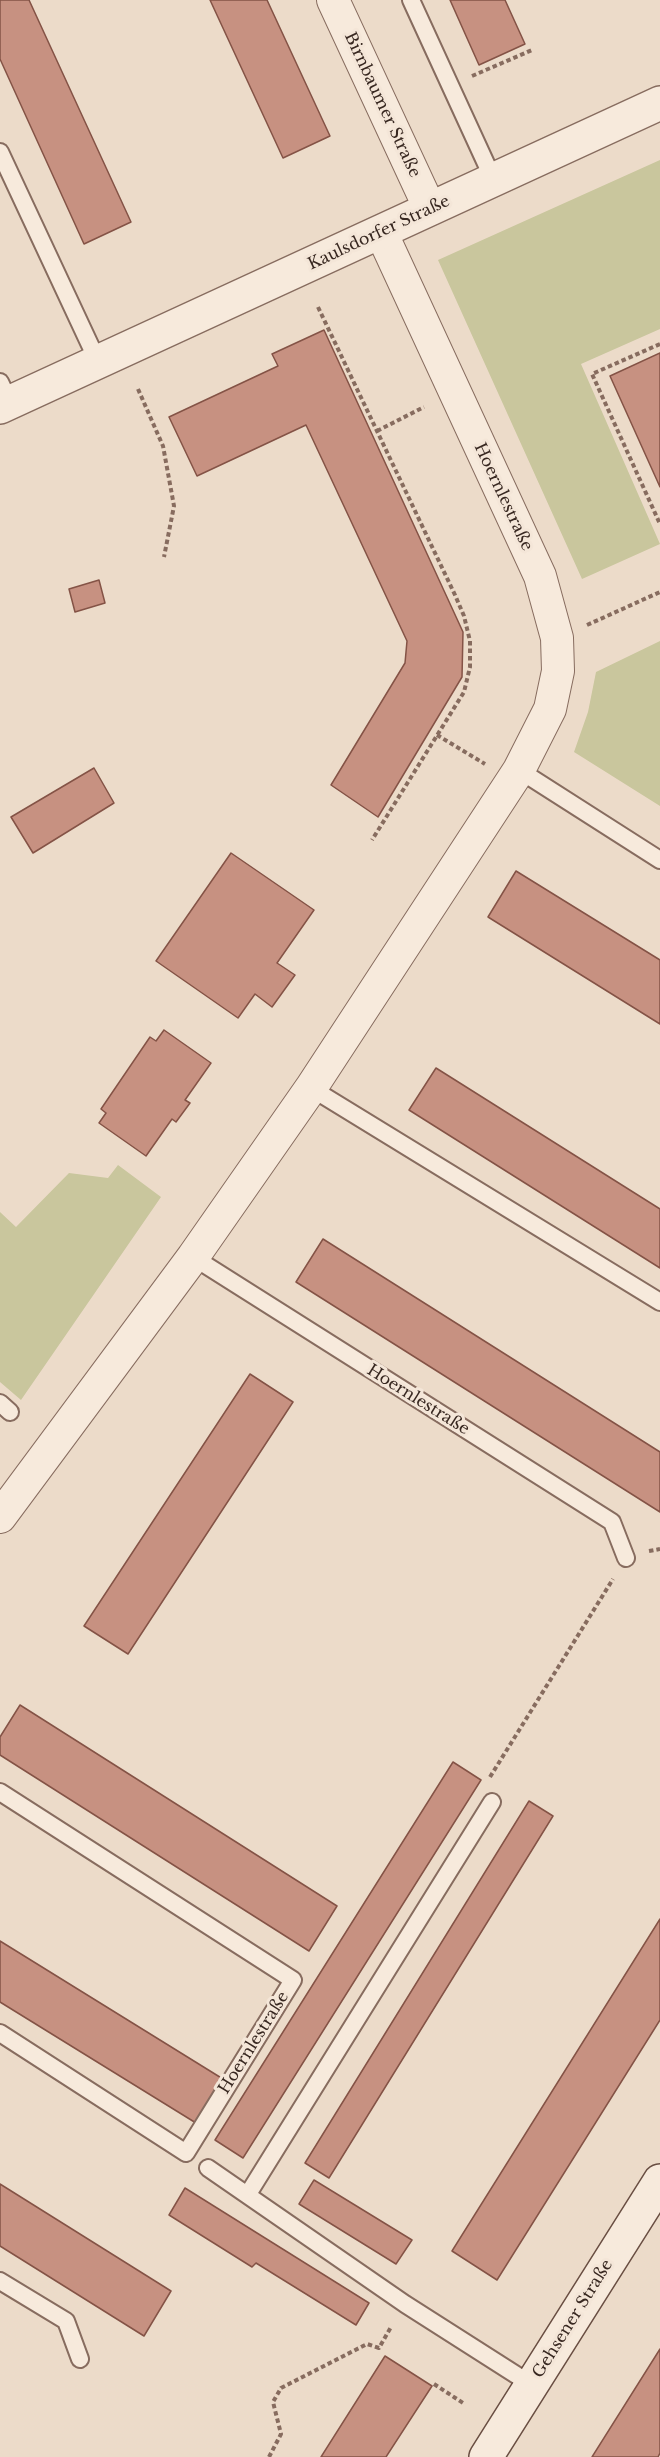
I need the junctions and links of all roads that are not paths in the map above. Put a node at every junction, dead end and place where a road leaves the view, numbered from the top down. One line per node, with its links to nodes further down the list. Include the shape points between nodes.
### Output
1 (333, 0): 6 (street, Birnbaumer Straße)
2 (411, 0): 5 (lane)
3 (660, 103): 5 (street, Kaulsdorfer Straße)
4 (0, 152): 8 (lane)
5 (494, 180): 6 (street, Kaulsdorfer Straße)
6 (430, 209): 7 (street, Kaulsdorfer Straße)
7 (381, 232): 8 (street, Kaulsdorfer Straße); 10 (street, Hoernlestraße, via 540,576 552,613 558,671 550,709)
8 (98, 362): 9 (street, Kaulsdorfer Straße)
9 (3, 397)
10 (519, 770): 11 (lane); 12 (street, Hoernlestraße)
11 (660, 860)
12 (311, 1088): 13 (street, Hoernlestraße); 14 (lane)
13 (193, 1257): 15 (street, Hoernlestraße); 16 (lane, Hoernlestraße, via 612,1522)
14 (660, 1302)
15 (0, 1517)
16 (626, 1558)
17 (0, 1792): 19 (lane, Hoernlestraße, via 293,1980 186,2153)
18 (492, 1802): 21 (lane)
19 (0, 2033)
20 (208, 2168): 21 (lane)
21 (248, 2194): 25 (lane, via 405,2304)
22 (655, 2201): 25 (street, Gehsener Straße)
23 (0, 2281): 24 (lane, via 66,2321)
24 (80, 2359)
25 (532, 2385): 26 (street, Gehsener Straße)
26 (486, 2457)

